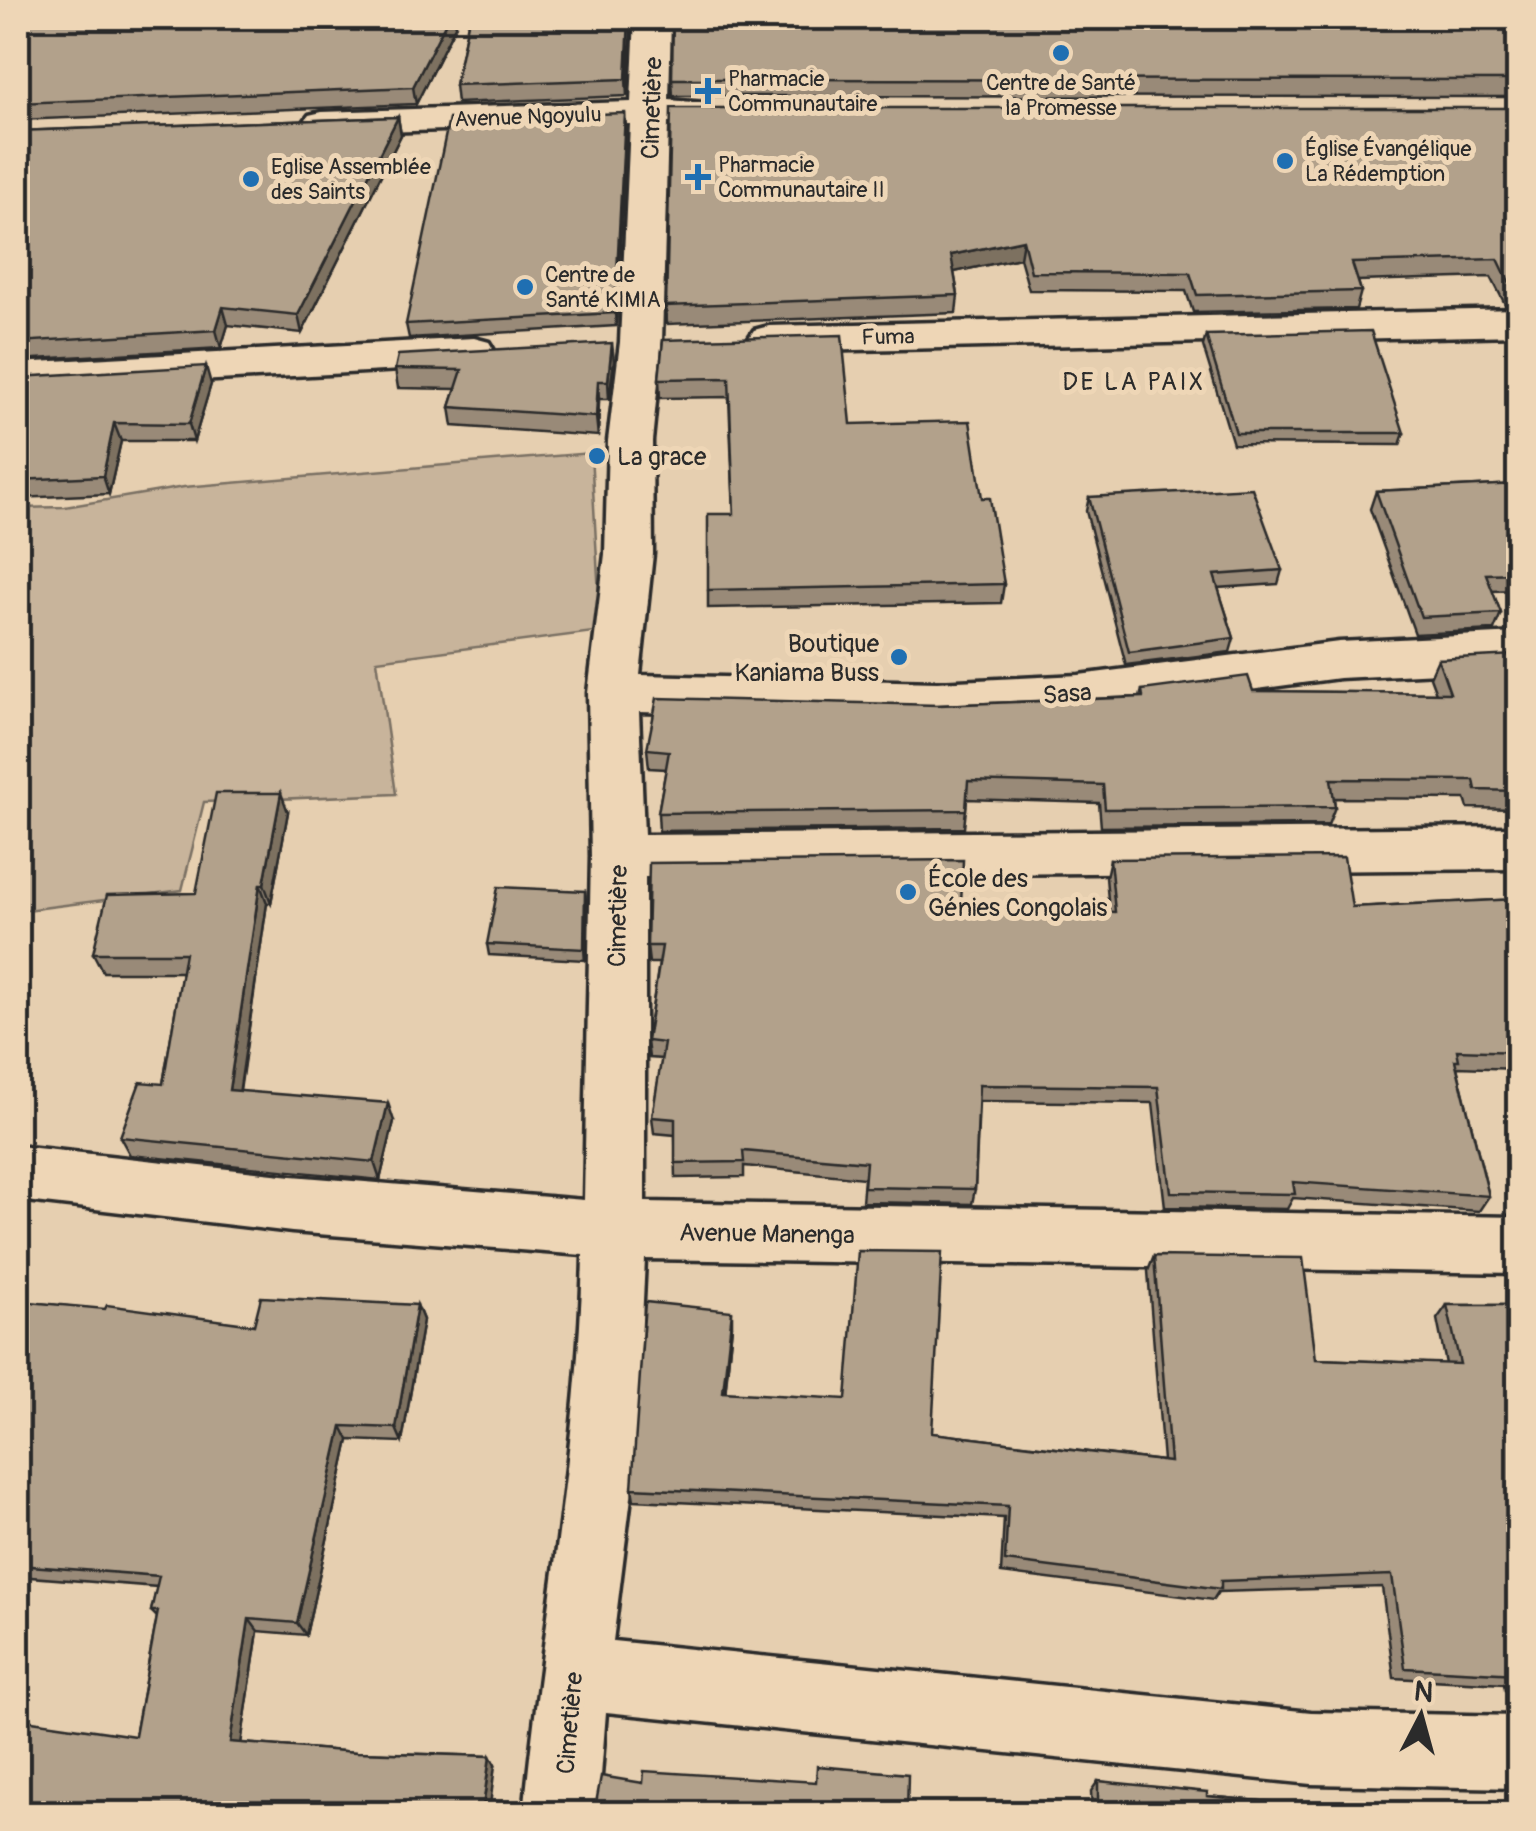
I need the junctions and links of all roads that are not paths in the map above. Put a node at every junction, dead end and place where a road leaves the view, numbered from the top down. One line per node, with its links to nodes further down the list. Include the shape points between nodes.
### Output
1 (653, 18): 2 (street, Cimetière)
2 (652, 112): 3 (street, Avenue Ngoyulu); 4 (street, Avenue Ngoyulu); 6 (street, Cimetière)
3 (731, 112)
4 (295, 124)
5 (1518, 322): 6 (street, Fuma)
6 (661, 342): 10 (street, Cimetière, via 630,441 630,554)
7 (507, 350): 8 (street)
8 (18, 377)
9 (1518, 651): 10 (street, Sasa, via 1340,660 1079,694 937,701)
10 (613, 693): 12 (street, Cimetière)
11 (1518, 848): 12 (street)
12 (618, 856): 14 (street, Cimetière)
13 (18, 1173): 14 (street, Avenue Manenga)
14 (614, 1230): 15 (street, Avenue Manenga); 16 (street, Cimetière, via 602,1464)
15 (1518, 1245)
16 (573, 1673): 17 (street, via 1311,1748); 18 (street, Cimetière)
17 (1518, 1752)
18 (561, 1814)

